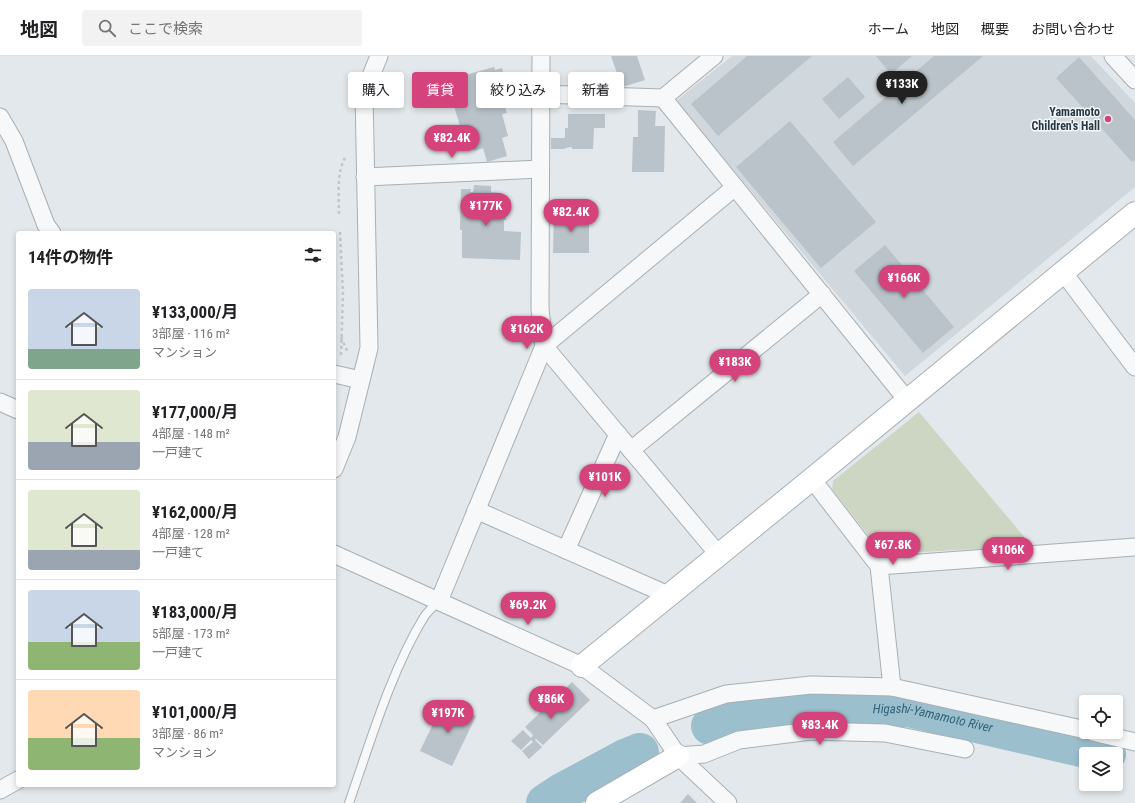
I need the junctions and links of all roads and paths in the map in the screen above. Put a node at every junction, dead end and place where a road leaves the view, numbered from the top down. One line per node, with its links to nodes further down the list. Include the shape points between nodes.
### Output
1 (379, 56): 13 (street, via 364,93)
2 (541, 56): 5 (street)
3 (1113, 56): 6 (street)
4 (710, 57): 8 (street)
5 (541, 72)
6 (1135, 80)
7 (560, 95): 8 (street)
8 (663, 98): 14 (street)
9 (541, 108): 12 (street)
10 (0, 117): 17 (street, via 14,141)
11 (348, 151): 16 (path, via 341,164)
12 (540, 169): 13 (street); 22 (street, via 540,309)
13 (365, 177): 26 (street, via 369,348)
14 (735, 187): 20 (street); 22 (street)
15 (1135, 213): 19 (street)
16 (339, 214)
17 (50, 231)
18 (340, 232): 21 (path)
19 (1063, 272): 25 (street); 27 (street)
20 (822, 294): 27 (street); 31 (street)
21 (341, 335): 23 (path); 24 (path)
22 (544, 346): 30 (street); 34 (street)
23 (348, 353)
24 (337, 367): 26 (street)
25 (1135, 367)
26 (361, 380): 32 (street, via 347,437)
27 (907, 400): 33 (street)
28 (0, 402): 29 (street)
29 (16, 409)
30 (618, 434): 31 (street); 36 (street)
31 (631, 450): 37 (street)
32 (336, 464)
33 (812, 479): 37 (street); 39 (street)
34 (476, 510): 36 (street); 41 (street)
35 (1135, 547): 39 (street)
36 (566, 550): 40 (street)
37 (718, 554): 40 (street)
38 (336, 555): 41 (street)
39 (879, 566): 43 (street)
40 (668, 595): 42 (street)
41 (439, 601): 42 (street); 52 (lane, via 425,615 390,688)
42 (582, 666): 44 (street)
43 (892, 687): 44 (street, via 811,684 726,694); 45 (street)
44 (653, 719): 49 (street)
45 (1079, 728)
46 (1122, 739): 47 (street)
47 (1135, 742)
48 (965, 749): 49 (street, via 885,733 811,731 739,740 704,754)
49 (678, 756): 53 (street); 54 (street)
50 (16, 781): 51 (street)
51 (0, 790)
52 (349, 803)
53 (597, 803)
54 (728, 803)

